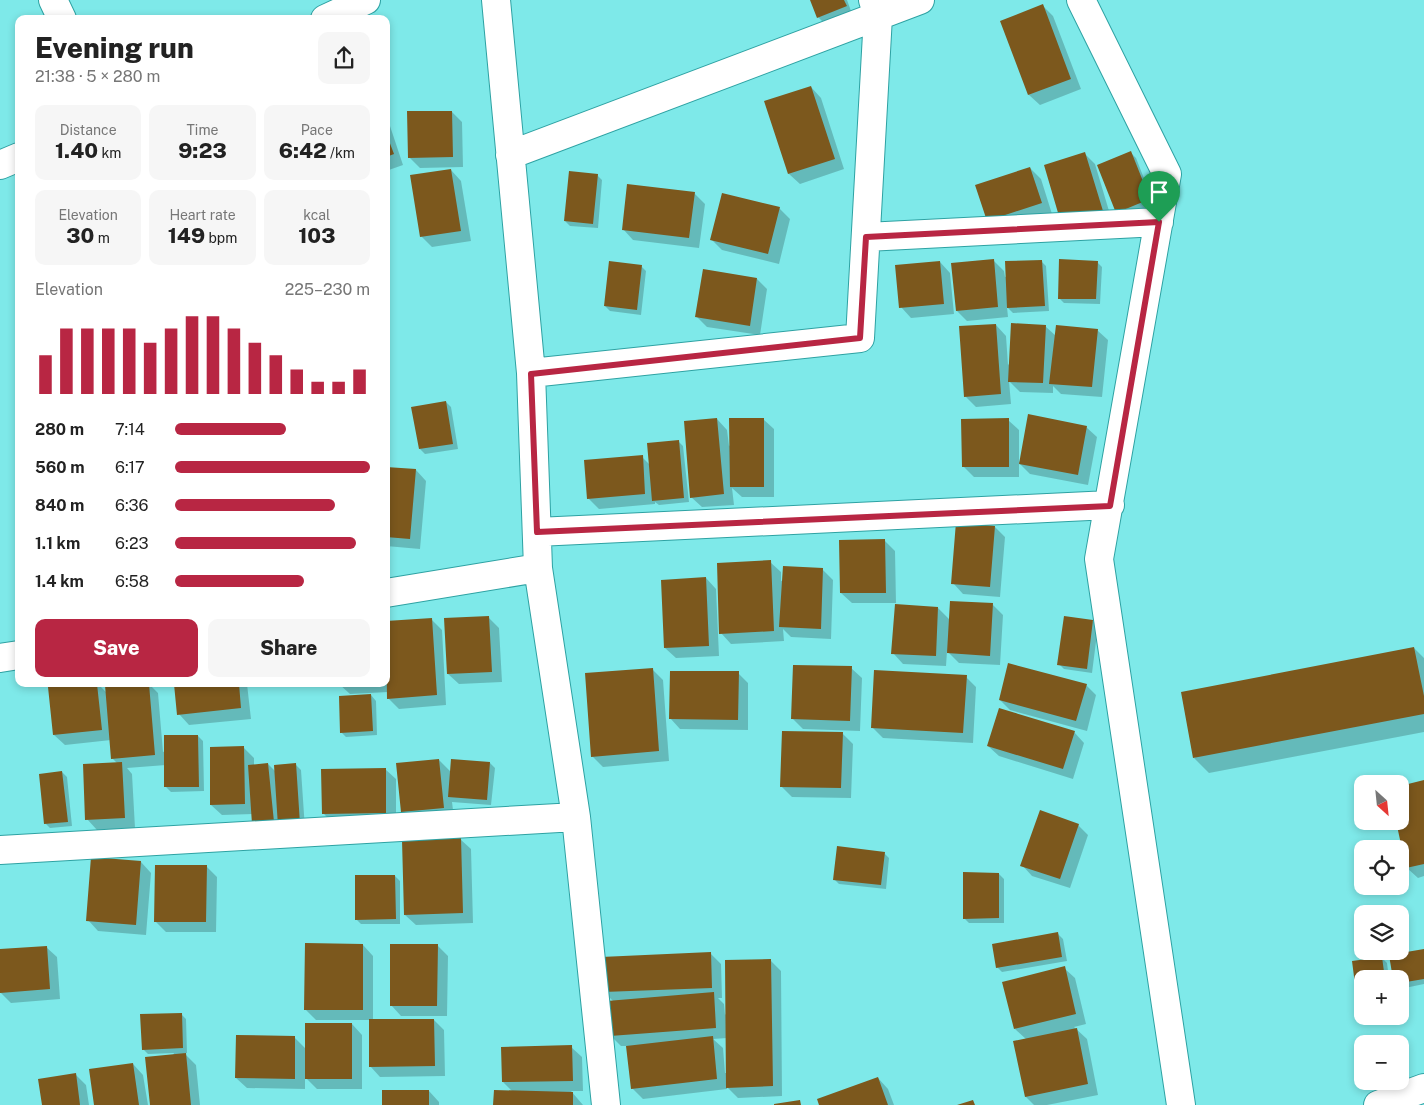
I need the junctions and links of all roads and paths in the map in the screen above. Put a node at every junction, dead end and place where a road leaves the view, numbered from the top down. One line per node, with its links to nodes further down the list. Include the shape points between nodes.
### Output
1 (53, 0): 7 (street)
2 (366, 0): 8 (street)
3 (496, 0): 9 (street)
4 (920, 0): 6 (street)
5 (1081, 0): 12 (street, via 1167,174)
6 (875, 8): 9 (street); 13 (street)
7 (60, 15)
8 (334, 15)
9 (510, 154): 14 (street)
10 (15, 159): 11 (street)
11 (0, 165)
12 (1159, 222): 13 (street); 15 (street)
13 (866, 237): 14 (street, via 860,338)
14 (531, 374): 16 (street)
15 (1110, 506): 16 (street); 25 (street, via 1099,559)
16 (537, 532): 17 (street)
17 (538, 568): 18 (street); 21 (street)
18 (390, 592)
19 (15, 655): 20 (street)
20 (0, 658)
21 (576, 817): 22 (street); 24 (street)
22 (0, 850)
23 (1424, 1088): 26 (street)
24 (606, 1105)
25 (1181, 1105)
26 (1378, 1105)

